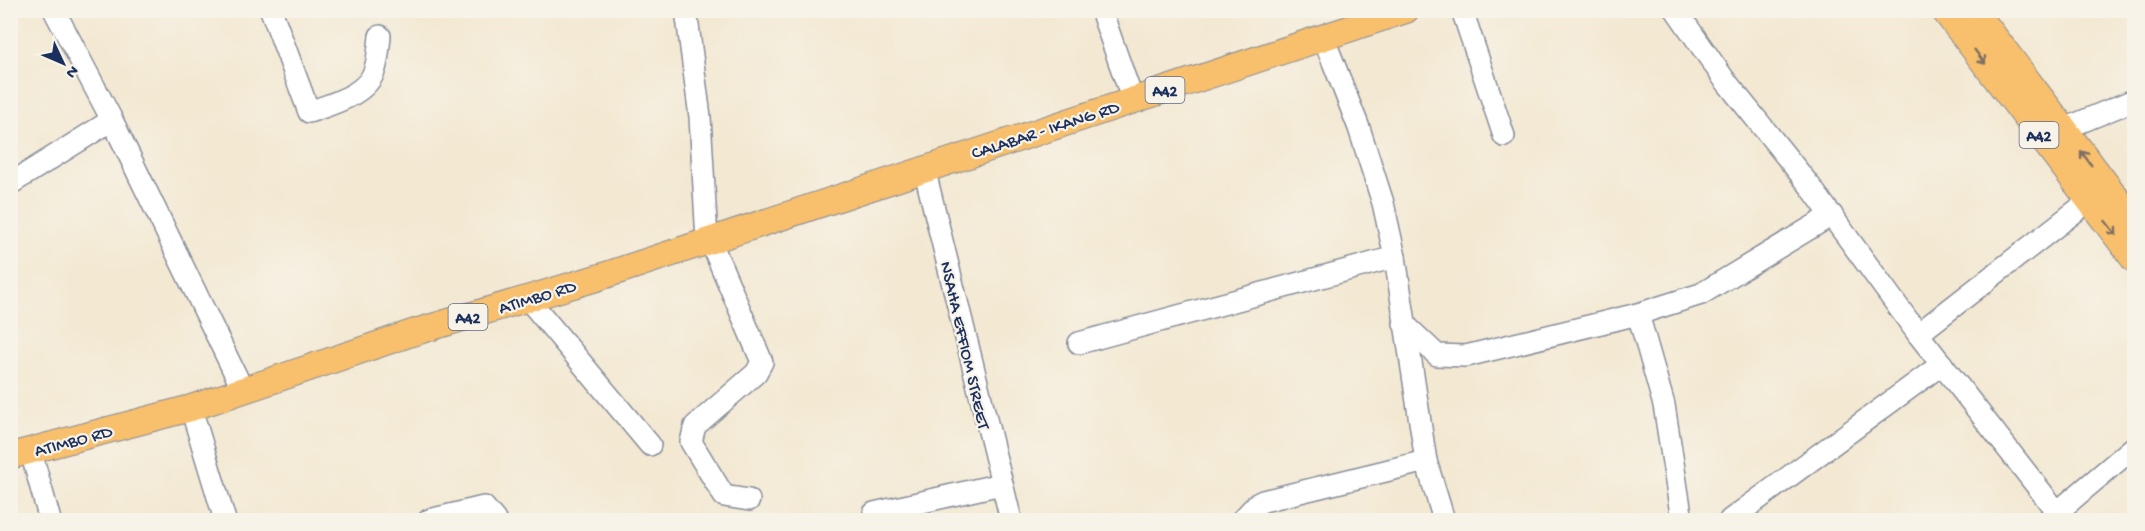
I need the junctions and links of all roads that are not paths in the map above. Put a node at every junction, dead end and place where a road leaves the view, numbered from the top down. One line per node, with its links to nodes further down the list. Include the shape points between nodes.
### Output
1 (54, 10): 14 (street)
2 (271, 10): 10 (street, via 309,112 352,95 365,85 375,72)
3 (686, 10): 22 (street, via 697,82)
4 (1101, 10): 13 (street)
5 (1406, 10): 11 (main road, CALABAR - IKANG RD / A42)
6 (1462, 10): 16 (street)
7 (1676, 10): 20 (street, via 1724,79)
8 (1944, 10): 19 (main road, A42, one-way to 19)
9 (1974, 10): 15 (main road, A42)
10 (380, 36)
11 (1324, 39): 13 (main road, CALABAR - IKANG RD / A42); 23 (street, via 1359,128)
12 (2134, 100): 15 (street)
13 (1132, 101): 17 (main road, CALABAR - IKANG RD / A42)
14 (112, 120): 18 (street); 31 (street)
15 (2064, 129): 21 (main road, A42, one-way to 15)
16 (1504, 136)
17 (924, 168): 22 (main road, ATIMBO RD / A42); 37 (street, NSAHA EFFIOM STREET)
18 (10, 184)
19 (2090, 200): 24 (main road, A42, one-way to 24); 28 (street)
20 (1832, 215): 26 (street, via 1716,287); 28 (street)
21 (2134, 221)
22 (709, 241): 25 (main road, ATIMBO RD / A42); 38 (street, via 762,362 756,373 695,426 691,442 724,496)
23 (1395, 257): 27 (street); 29 (street)
24 (2134, 259)
25 (528, 299): 31 (main road, ATIMBO RD / A42); 33 (street)
26 (1638, 314): 27 (street, via 1466,356 1437,355); 48 (street, via 1664,405)
27 (1404, 324): 36 (street)
28 (1918, 334): 30 (street)
29 (1079, 343)
30 (1942, 364): 40 (street); 49 (street)
31 (243, 390): 32 (main road, ATIMBO RD / A42)
32 (191, 408): 35 (main road, ATIMBO RD / A42); 42 (street)
33 (650, 446)
34 (2134, 447): 40 (street)
35 (21, 454): 41 (street)
36 (1426, 461): 46 (street, via 1263,501); 47 (street)
37 (1001, 484): 39 (street); 45 (street, NSAHA EFFIOM STREET)
38 (749, 500)
39 (874, 513)
40 (2052, 516)
41 (50, 520)
42 (225, 520)
43 (429, 520): 44 (street, via 484,507)
44 (495, 520)
45 (1011, 520)
46 (1242, 520)
47 (1444, 520)
48 (1682, 520)
49 (1731, 520)

